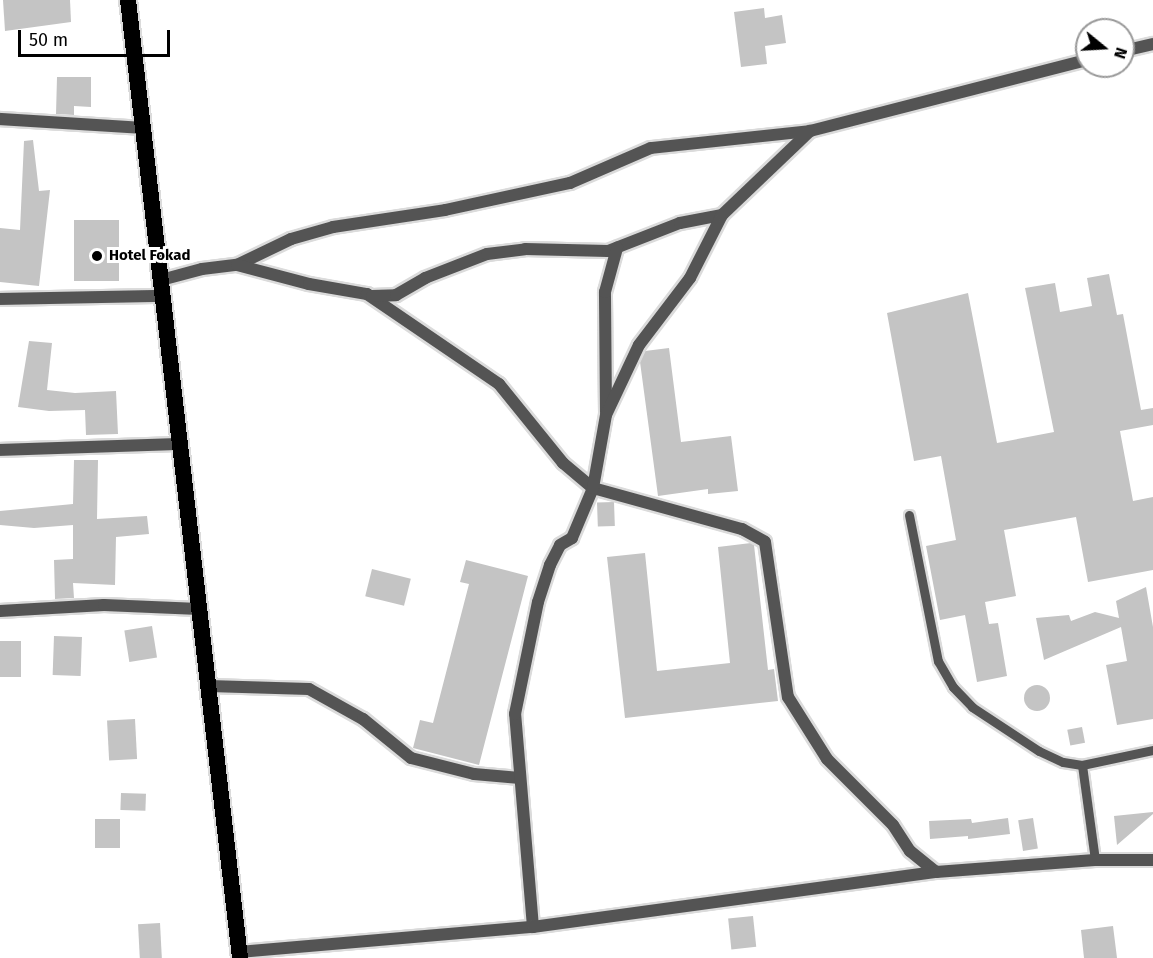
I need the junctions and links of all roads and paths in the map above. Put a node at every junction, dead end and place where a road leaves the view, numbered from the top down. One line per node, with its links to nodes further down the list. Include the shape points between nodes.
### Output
1 (128, 0): 6 (highway)
2 (1153, 44): 3 (street)
3 (1135, 48)
4 (1075, 63): 7 (street)
5 (0, 119): 6 (street)
6 (142, 128): 11 (highway)
7 (810, 131): 8 (street); 10 (street, via 651,148 570,183 445,210 333,227 291,239)
8 (722, 215): 9 (street, via 680,223); 14 (street, via 690,278 639,345)
9 (617, 248): 12 (street, via 525,249 487,254 425,278 396,295); 14 (street, via 605,292)
10 (237, 265): 11 (street, via 202,268); 12 (street)
11 (161, 288): 13 (street); 15 (highway)
12 (372, 296): 17 (street, via 499,384 563,463)
13 (0, 299)
14 (606, 415): 17 (street)
15 (179, 444): 16 (street); 19 (highway)
16 (0, 450)
17 (593, 488): 24 (street, via 572,538 560,545 550,565 538,602 515,714); 27 (street, via 742,529 765,542 788,697 827,759 893,825 910,851)
18 (909, 515): 23 (lane, via 938,661 952,687 972,707 1039,751 1063,762)
19 (199, 609): 20 (street, via 104,605); 21 (highway)
20 (0, 611)
21 (209, 686): 24 (street, via 309,689 363,719 411,758 474,774); 29 (highway)
22 (1153, 750): 23 (lane)
23 (1082, 765): 25 (lane)
24 (520, 778): 28 (street)
25 (1095, 860): 26 (street); 27 (street)
26 (1153, 860)
27 (936, 872): 28 (street)
28 (533, 927): 29 (street)
29 (239, 955)

